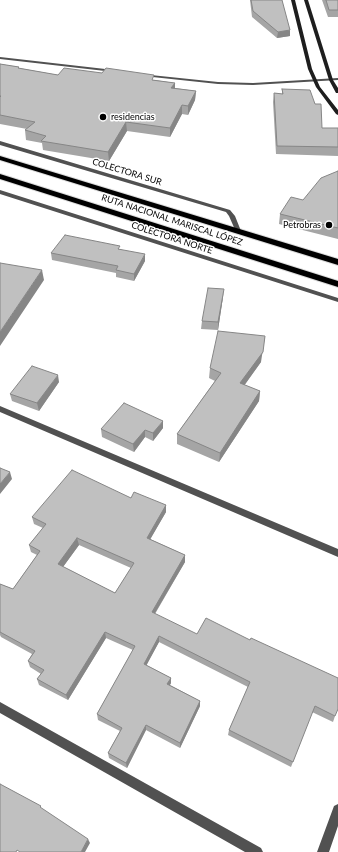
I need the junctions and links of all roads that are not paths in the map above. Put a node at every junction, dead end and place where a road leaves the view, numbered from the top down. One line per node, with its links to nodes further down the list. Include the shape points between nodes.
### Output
1 (292, 0): 7 (main road)
2 (306, 0): 8 (main road)
3 (0, 58): 4 (street)
4 (123, 72)
5 (139, 74): 7 (street, via 218,83 253,84)
6 (338, 79): 8 (street)
7 (315, 80): 8 (street); 10 (main road)
8 (330, 80): 9 (main road)
9 (338, 92)
10 (338, 112)
11 (0, 143): 15 (street, COLECTORA SUR, via 228,211)
12 (0, 158): 15 (highway, RUTA NACIONAL MARISCAL LÓPEZ)
13 (0, 176): 17 (highway, RUTA NACIONAL MARISCAL LÓPEZ)
14 (0, 192): 18 (street, COLECTORA NORTE)
15 (238, 231): 16 (highway, RUTA NACIONAL MARISCAL LÓPEZ)
16 (338, 262)
17 (338, 284)
18 (338, 300)
19 (0, 409): 20 (street)
20 (338, 553)
21 (0, 707): 23 (street)
22 (338, 810): 24 (street)
23 (257, 852)
24 (323, 852)

